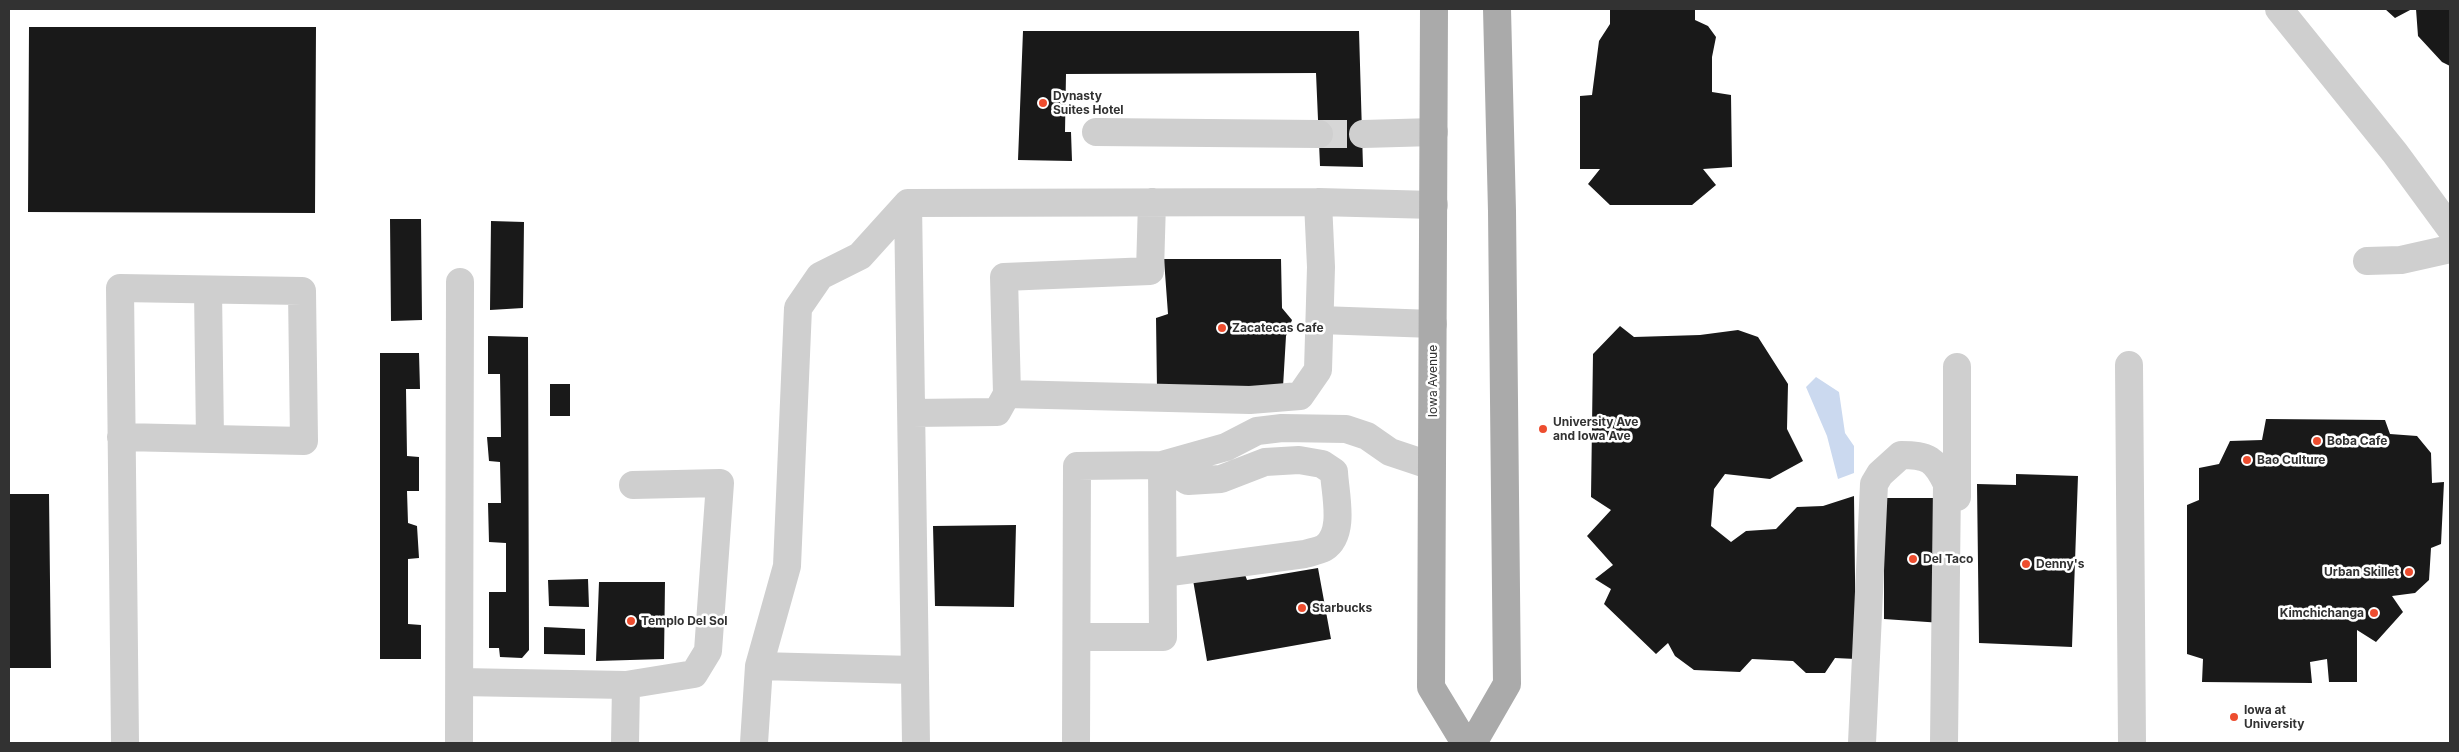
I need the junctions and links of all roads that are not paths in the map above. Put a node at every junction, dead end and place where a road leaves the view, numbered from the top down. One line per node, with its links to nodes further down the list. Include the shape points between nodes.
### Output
1 (1434, 9): 5 (main road, Iowa Avenue)
2 (1498, 9): 41 (main road, via 1507,684)
3 (2279, 9): 12 (lane, via 2395,153)
4 (1096, 132): 6 (lane)
5 (1434, 132): 7 (lane); 11 (main road, Iowa Avenue)
6 (1319, 134)
7 (1363, 134)
8 (1152, 202): 9 (lane); 10 (lane); 20 (lane, via 1150,271 1004,277)
9 (1318, 202): 11 (lane); 17 (lane)
10 (908, 203): 21 (lane); 30 (lane, via 860,256 820,276 798,308 787,566)
11 (1434, 205): 18 (main road, Iowa Avenue)
12 (2450, 228)
13 (2450, 249): 14 (lane, via 2400,260)
14 (2367, 262)
15 (460, 282): 32 (lane)
16 (208, 290): 22 (lane, via 120,288); 23 (lane); 23 (lane, via 302,291 304,441)
17 (1320, 320): 18 (lane); 20 (lane, via 1318,370 1300,396 1250,400)
18 (1433, 324): 26 (main road, Iowa Avenue)
19 (2129, 366): 45 (lane)
20 (1007, 394): 21 (lane, via 997,412)
21 (912, 413): 31 (lane)
22 (121, 437): 23 (lane); 34 (lane)
23 (210, 439)
24 (1922, 456): 42 (lane, via 1901,456 1880,474 1874,484); 43 (lane, via 1939,468 1947,484); 44 (lane, via 1939,433 1957,380)
25 (1162, 465): 26 (lane, via 1226,447 1257,432 1282,428 1346,429 1367,436 1390,452); 28 (lane); 28 (lane, via 1188,481 1221,479 1265,462 1299,460 1322,464 1334,472 1337,523 1334,536 1325,547 1305,554); 29 (lane, via 1077,466)
26 (1432, 466): 40 (main road, Iowa Avenue, via 1431,687)
27 (633, 485): 33 (lane, via 720,484 708,651 694,674)
28 (1163, 574): 29 (lane, via 1163,637)
29 (1076, 637): 39 (lane)
30 (759, 666): 31 (lane); 37 (lane)
31 (913, 670): 38 (lane)
32 (460, 682): 33 (lane); 35 (lane)
33 (626, 685): 36 (lane)
34 (125, 743)
35 (459, 743)
36 (626, 743)
37 (754, 743)
38 (916, 743)
39 (1076, 743)
40 (1465, 743)
41 (1473, 743)
42 (1862, 743)
43 (1944, 743)
44 (1955, 743)
45 (2132, 743)

